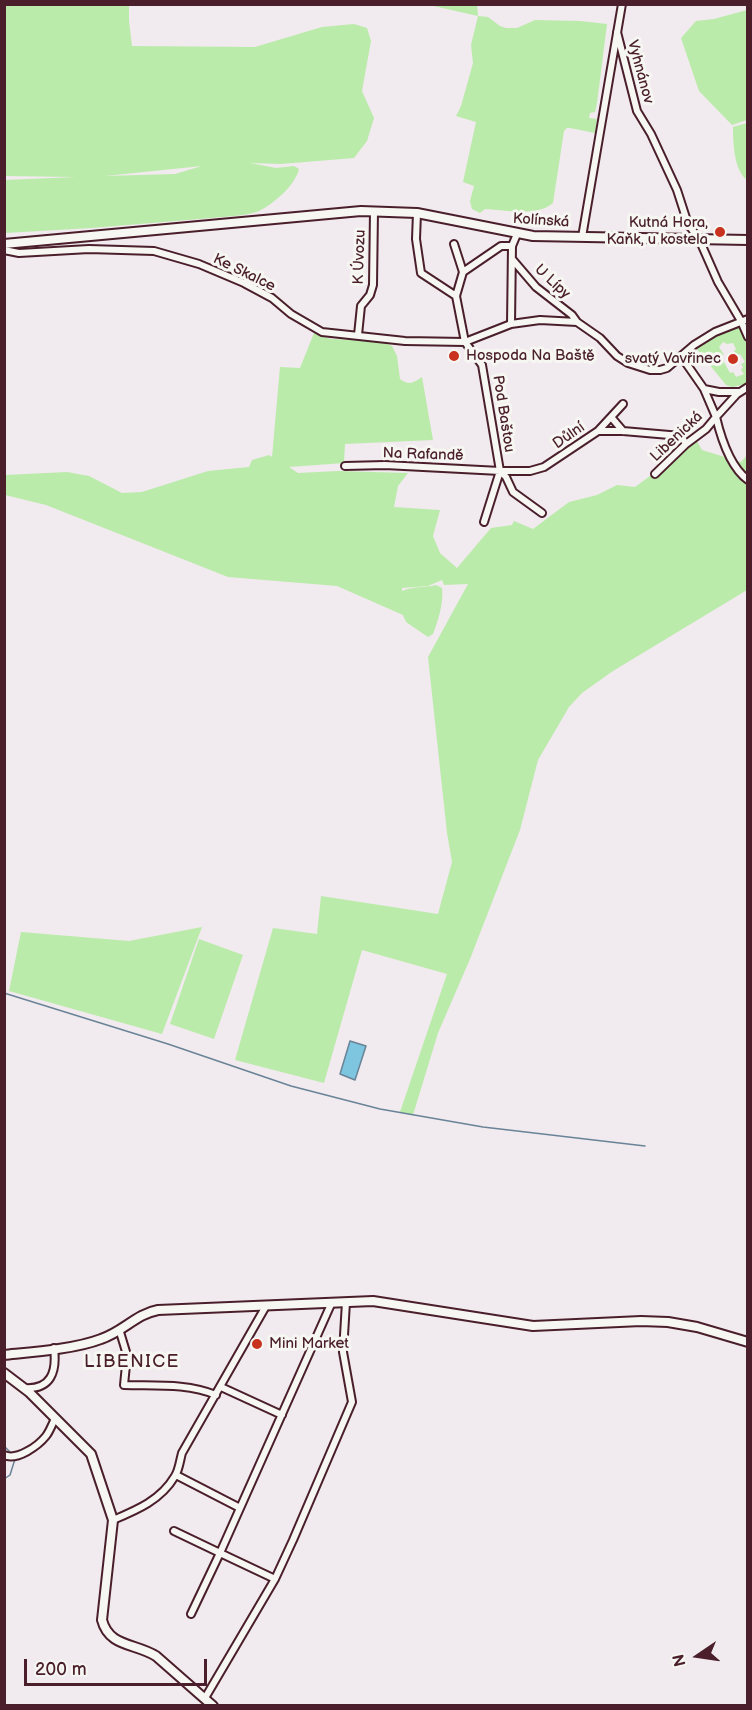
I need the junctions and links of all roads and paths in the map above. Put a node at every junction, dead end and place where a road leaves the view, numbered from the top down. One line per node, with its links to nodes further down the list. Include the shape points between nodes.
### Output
1 (622, 4): 2 (street)
2 (617, 32): 7 (street, Vyhnánov); 8 (street, Vyhnánov, via 637,111 677,190 688,224)
3 (374, 211): 4 (street, Kolínská); 6 (street, Kolínská); 21 (street, K Úvozu, via 373,285 361,306)
4 (417, 213): 5 (street, Kolínská); 17 (street, via 416,239 422,273)
5 (517, 234): 7 (street, Kolínská); 12 (street, U Lípy)
6 (88, 237): 10 (street, Kolínská); 13 (street)
7 (582, 237): 8 (street, Kolínská)
8 (699, 239): 9 (street, Kolínská); 18 (street, Vyhnánov, via 718,282)
9 (747, 240)
10 (4, 244)
11 (454, 244): 16 (street)
12 (512, 246): 15 (street, U Lípy); 16 (street, via 501,246)
13 (90, 249): 14 (street, Ke Skalce, via 34,253); 21 (street, Ke Skalce, via 154,251 199,264 272,298 322,332)
14 (4, 250)
15 (512, 259): 19 (street, U Lípy, via 536,287); 20 (street, U Lípy)
16 (463, 272): 17 (street)
17 (456, 296): 23 (street)
18 (744, 320): 22 (street, Vyhnánov); 24 (street, U Lípy, via 715,332)
19 (577, 322): 20 (street, via 547,319); 24 (street, U Lípy, via 628,363 660,370)
20 (511, 324): 23 (street)
21 (358, 335): 23 (street, Ke Skalce)
22 (747, 337)
23 (465, 342): 35 (street, Pod Baštou, via 482,365)
24 (681, 356): 26 (street, Libenická)
25 (747, 387): 27 (street)
26 (704, 389): 27 (street); 30 (street, Libenická)
27 (741, 392): 30 (street)
28 (623, 404): 29 (street)
29 (611, 417): 31 (street); 32 (street)
30 (716, 417): 33 (street, Libenická); 37 (street, via 733,464)
31 (598, 431): 32 (street, Důlní); 35 (street, Důlní, via 544,467)
32 (623, 431): 33 (street, Důlní, via 681,436)
33 (686, 444): 36 (street, Libenická)
34 (345, 466): 35 (street, Na Rafandě)
35 (500, 471): 38 (street, Pod Baštou, via 513,492); 39 (street)
36 (656, 474)
37 (747, 480)
38 (542, 513)
39 (484, 522)
40 (332, 1302): 41 (street); 42 (street); 51 (street)
41 (346, 1302): 44 (street, via 405,1305 513,1325 668,1322); 59 (street, via 343,1352 352,1402)
42 (266, 1306): 43 (street, via 155,1310); 48 (street)
43 (120, 1332): 45 (street, via 92,1342); 50 (street, via 127,1355 124,1385 200,1389)
44 (747, 1342)
45 (54, 1348): 46 (street); 49 (street, via 52,1376 44,1384)
46 (4, 1355)
47 (5, 1374): 49 (street)
48 (221, 1387): 50 (street); 51 (street)
49 (23, 1388): 52 (street)
50 (216, 1395): 54 (street, via 182,1453)
51 (282, 1415): 55 (street)
52 (55, 1419): 53 (street, via 45,1438 22,1454); 56 (street, via 91,1454)
53 (4, 1455)
54 (176, 1475): 55 (street); 56 (street, via 157,1498)
55 (240, 1508): 58 (street)
56 (113, 1520): 61 (street, via 102,1620 106,1632 113,1639 147,1650)
57 (174, 1531): 58 (street)
58 (219, 1552): 59 (street); 60 (street)
59 (275, 1579): 61 (street)
60 (191, 1614)
61 (205, 1698): 62 (street)
62 (213, 1706)

